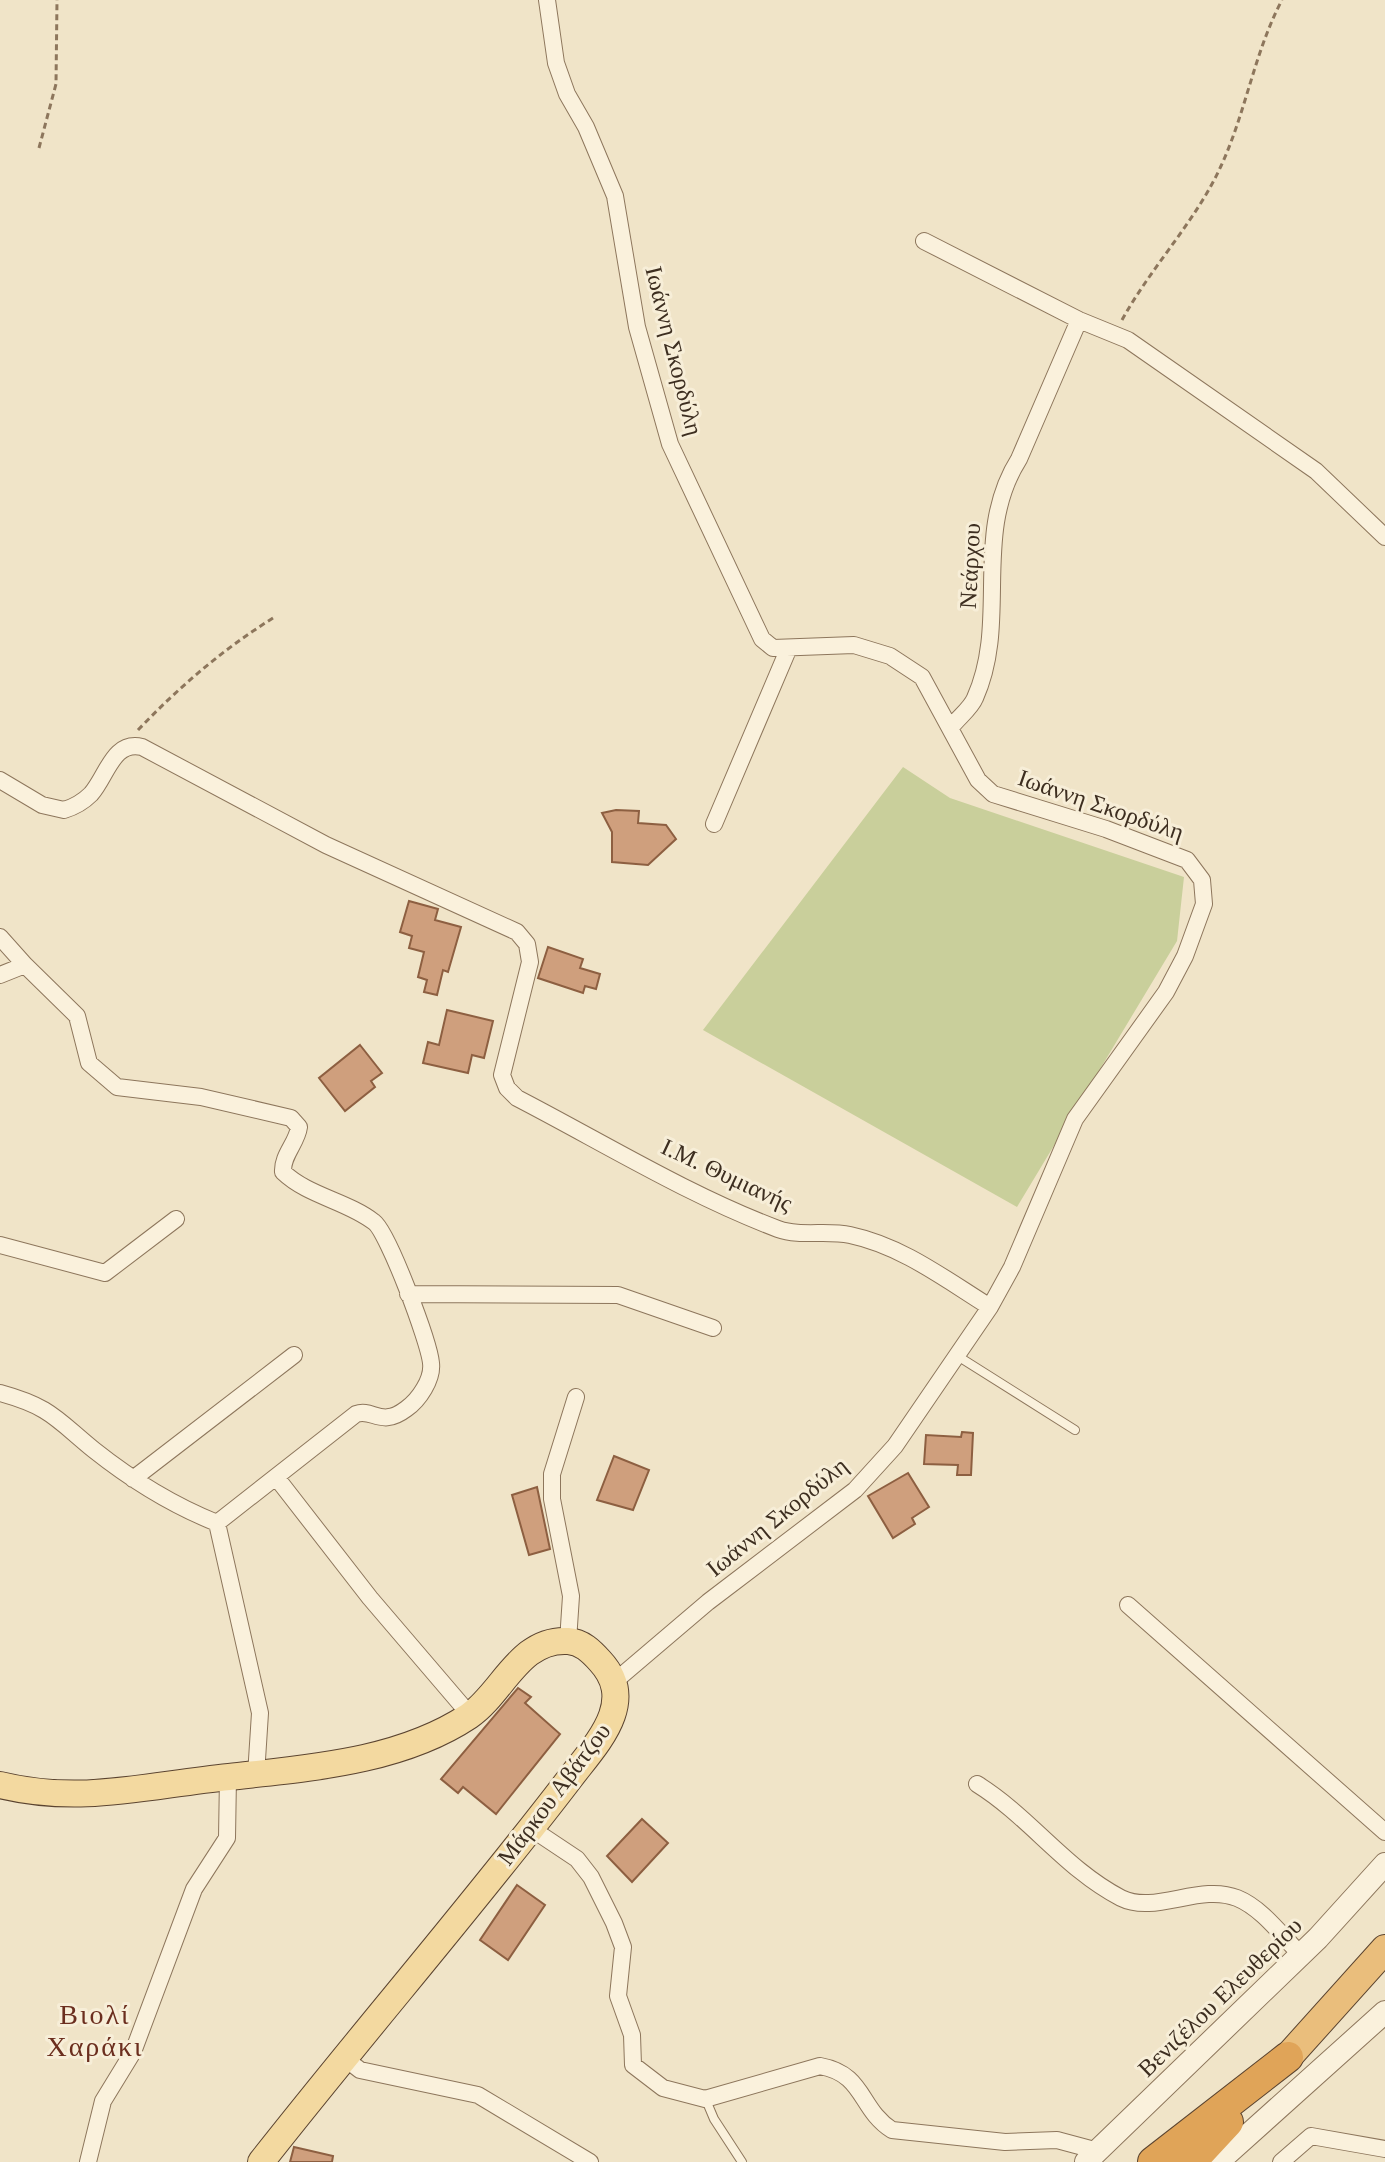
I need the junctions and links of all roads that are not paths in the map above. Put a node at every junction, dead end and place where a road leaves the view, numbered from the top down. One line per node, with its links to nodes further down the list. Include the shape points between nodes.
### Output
1 (547, 0): 5 (street, Ιωάννη Σκορδύλη, via 556,63 615,196 637,327 670,444 762,639 773,648)
2 (924, 241): 3 (street)
3 (1079, 320): 4 (street, via 1115,332 1209,394 1316,471); 6 (street, Νεάρχου, via 1006,480 990,552 991,641 975,700)
4 (1385, 537)
5 (788, 650): 6 (street, Ιωάννη Σκορδύλη, via 854,645 890,656 922,677); 8 (street)
6 (952, 726): 15 (street, Ιωάννη Σκορδύλη, via 978,780 993,794 1187,860 1202,880 1204,904 1166,992 1075,1119)
7 (0, 780): 15 (street, Ι.Μ. Θυμιανής, via 42,805 64,810 90,795 121,749 142,747 326,845 517,932 527,944 530,962 502,1075 517,1098 781,1230 846,1234 880,1243)
8 (714, 824)
9 (0, 937): 10 (street)
10 (25, 965): 11 (street); 14 (street, via 77,1016 89,1063 117,1087 201,1097 291,1118 299,1127 298,1136 283,1172 374,1221)
11 (0, 975)
12 (176, 1219): 13 (street, via 105,1273)
13 (0, 1245)
14 (408, 1294): 16 (street, via 618,1295); 22 (street, via 432,1364 421,1395 395,1416 356,1414)
15 (990, 1307): 18 (street, Ιωάννη Σκορδύλη)
16 (713, 1328)
17 (294, 1355): 23 (street)
18 (955, 1355): 21 (lane); 27 (street, Ιωάννη Σκορδύλη, via 895,1446 855,1490)
19 (0, 1393): 23 (street, via 64,1420)
20 (576, 1397): 26 (street, via 552,1474 571,1596)
21 (1075, 1430)
22 (276, 1477): 24 (street); 28 (street)
23 (133, 1479): 24 (street, via 171,1505)
24 (217, 1523): 29 (street, via 260,1713)
25 (1128, 1605): 34 (street)
26 (568, 1641): 27 (main road, via 586,1647); 28 (main road, via 528,1652)
27 (614, 1682): 33 (main road, Μάρκου Αβάτζου, via 616,1705 610,1726)
28 (470, 1715): 29 (main road, via 396,1751)
29 (256, 1775): 30 (main road)
30 (228, 1777): 32 (main road, via 110,1795 40,1795); 44 (street, via 227,1838 194,1889 133,2052 103,2101)
31 (977, 1784): 37 (street, via 1004,1801 1069,1865 1125,1900 1208,1894 1236,1898)
32 (0, 1785)
33 (532, 1829): 39 (main road, Μάρκου Αβάτζου); 41 (street, via 577,1859 614,1923 623,1947 618,1996 632,2035 633,2065 663,2088)
34 (1385, 1832)
35 (1385, 1864): 37 (street, Βενιζέλου Ελευθερίου)
36 (1385, 1949): 40 (highway)
37 (1301, 1955): 43 (street, Βενιζέλου Ελευθερίου)
38 (1385, 2012): 50 (street)
39 (343, 2057): 45 (main road, Μάρκου Αβάτζου); 46 (street, via 360,2070 478,2095)
40 (1288, 2057): 48 (highway); 49 (highway)
41 (705, 2099): 43 (street, via 820,2066 853,2080 880,2122 892,2130 1005,2142 1057,2140); 47 (lane)
42 (1385, 2149): 51 (street, via 1311,2136)
43 (1092, 2157)
44 (88, 2162)
45 (261, 2162)
46 (590, 2162)
47 (742, 2162)
48 (1153, 2162)
49 (1191, 2162)
50 (1218, 2162)
51 (1281, 2162)

